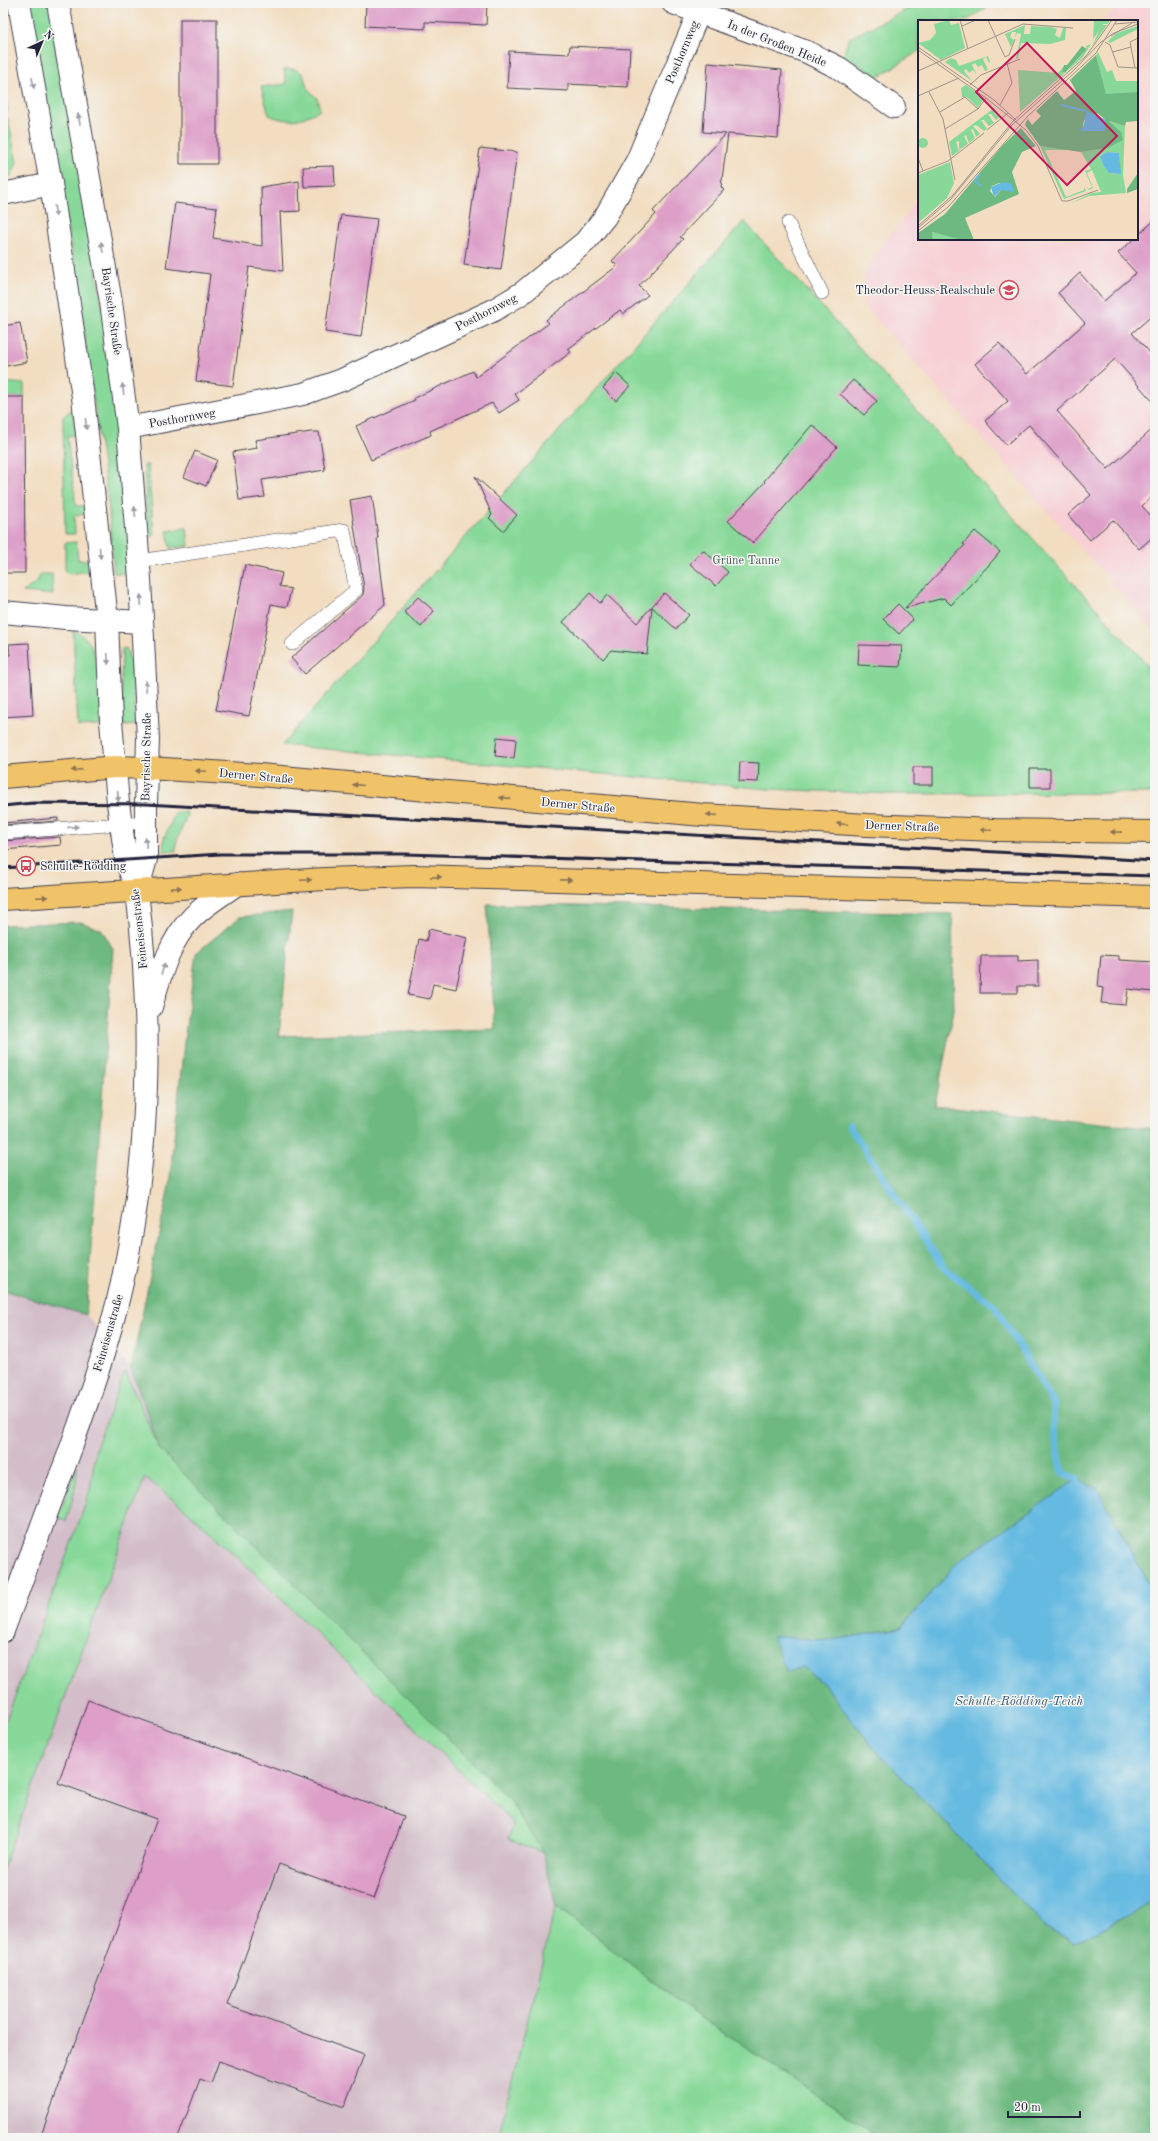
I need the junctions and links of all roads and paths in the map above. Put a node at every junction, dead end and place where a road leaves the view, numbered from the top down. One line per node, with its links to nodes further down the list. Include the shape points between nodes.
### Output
1 (18, 3): 6 (street, one-way to 6)
2 (58, 3): 10 (street, Bayrische Straße, one-way to 2, via 111,302)
3 (673, 3): 4 (street, In der Großen Heide)
4 (699, 12): 5 (street, In der Großen Heide, via 839,68); 10 (street, Posthornweg, via 636,161 605,217 585,242 522,294 494,310 342,380 303,394)
5 (894, 107)
6 (51, 184): 7 (street); 13 (street, one-way to 13, via 83,397)
7 (3, 194)
8 (788, 223): 9 (lane)
9 (822, 293)
10 (128, 428): 11 (street, Bayrische Straße, one-way to 10)
11 (139, 561): 14 (street, Bayrische Straße, one-way to 11); 15 (lane, via 344,530 356,590)
12 (3, 612): 13 (street)
13 (107, 620): 14 (street); 16 (street, one-way to 16, via 111,721)
14 (142, 622): 17 (street, Bayrische Straße, one-way to 14)
15 (292, 644)
16 (116, 767): 17 (main road, Derner Straße); 18 (main road, Derner Straße, one-way to 18); 20 (street, Feineisenstraße, one-way to 20)
17 (148, 768): 19 (street, Bayrische Straße); 21 (main road, Derner Straße, one-way to 17, via 996,830 765,819)
18 (3, 777)
19 (146, 822): 20 (lane); 24 (street, Bayrische Straße, one-way to 19, via 146,859)
20 (121, 824): 22 (lane, one-way to 20); 24 (street, Feineisenstraße, via 126,859)
21 (1155, 832)
22 (3, 833)
23 (237, 884): 24 (main road, one-way to 23); 25 (main road, one-way to 25, via 414,876); 27 (street, Feineisenstraße, one-way to 23, via 163,967 177,938 194,916)
24 (137, 891): 26 (main road, one-way to 24); 27 (street, Feineisenstraße)
25 (1155, 897)
26 (3, 899)
27 (147, 1020): 28 (street, Feineisenstraße, via 145,1102 135,1209 121,1289 90,1396)
28 (3, 1631)

